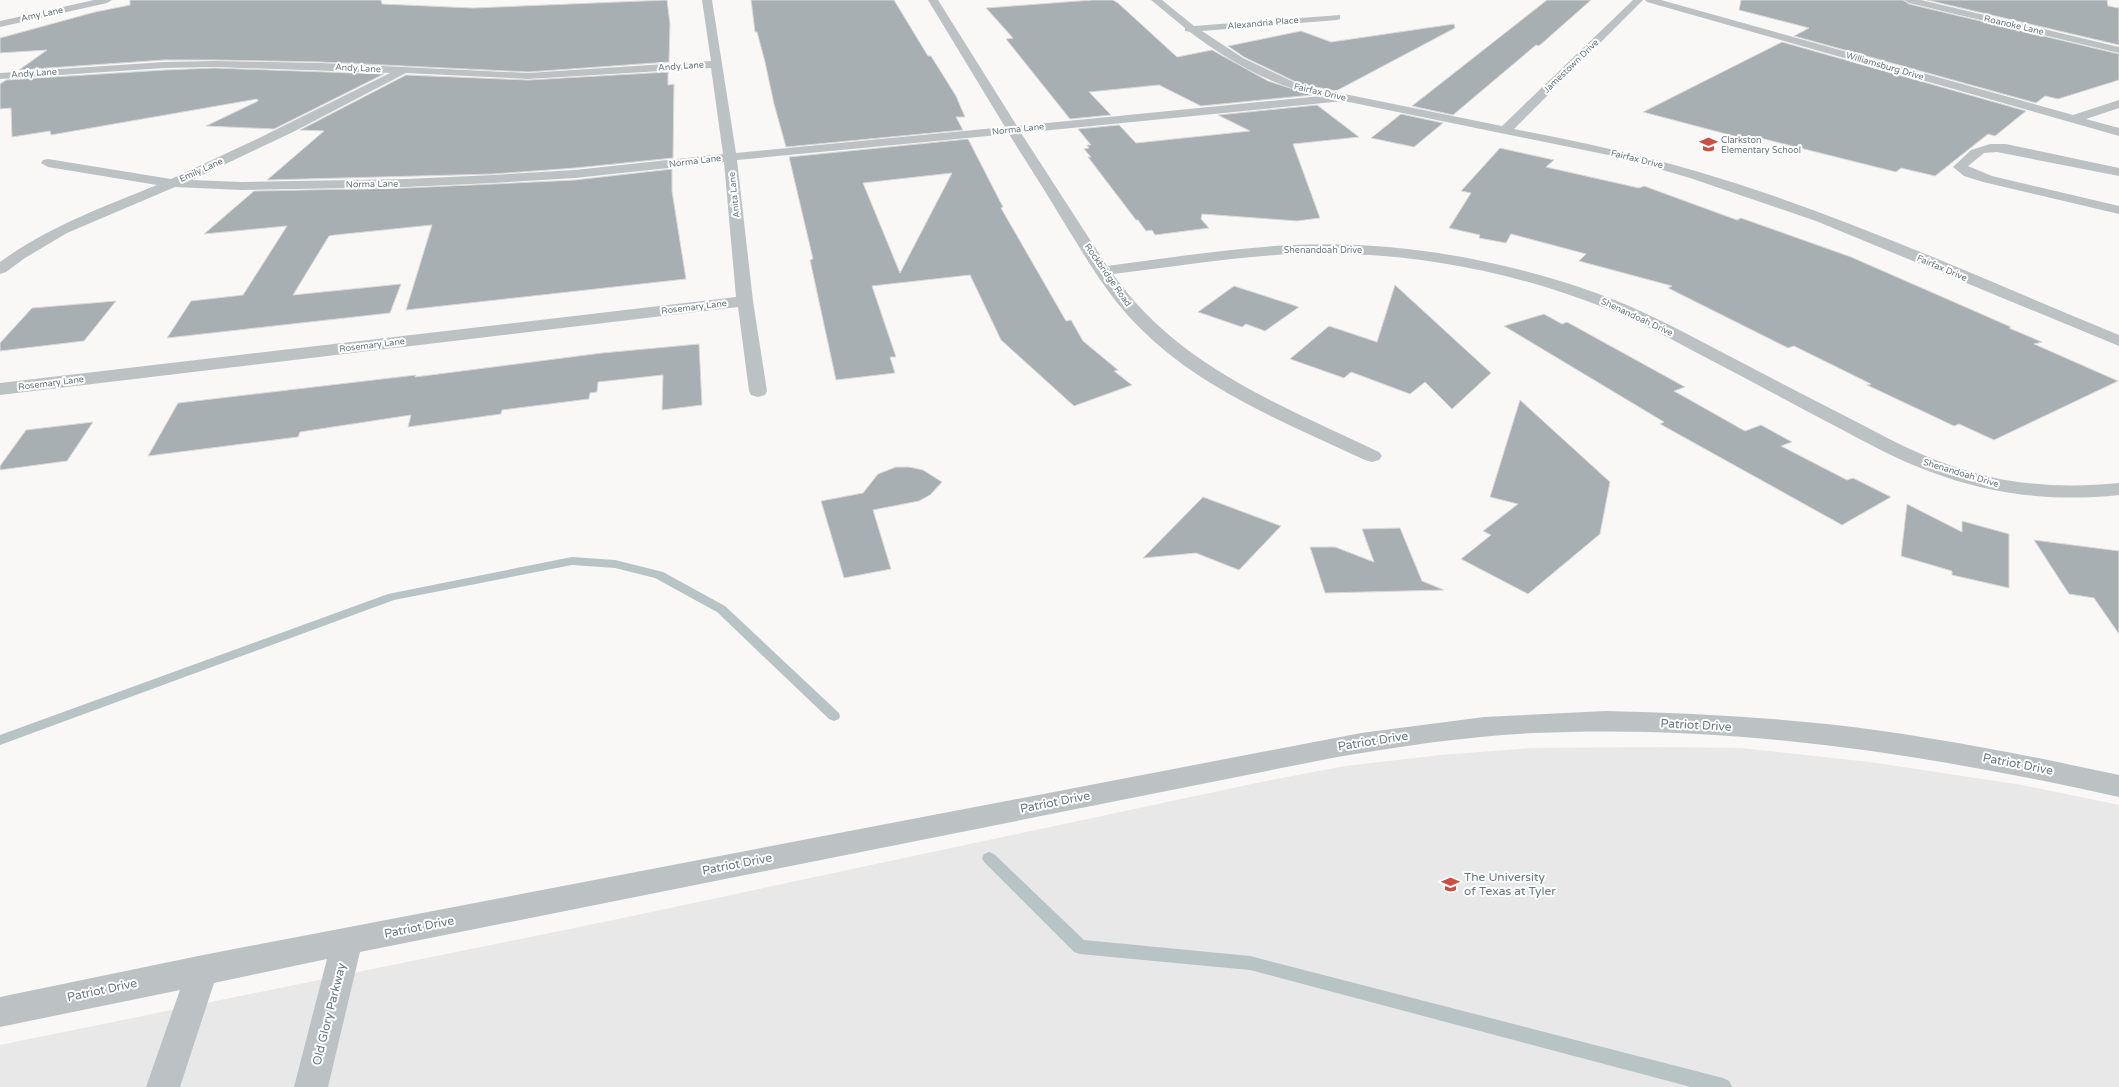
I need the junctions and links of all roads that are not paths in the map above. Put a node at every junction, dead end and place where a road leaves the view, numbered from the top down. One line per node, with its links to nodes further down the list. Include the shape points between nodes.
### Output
1 (107, 0): 9 (street, Amy Lane)
2 (707, 0): 12 (street, Anita Lane)
3 (933, 0): 18 (street, Rockbridge Road)
4 (1156, 0): 10 (street, Fairfax Drive)
5 (1638, 0): 19 (street, Jamestown Drive)
6 (1650, 0): 17 (street, Williamsburg Drive)
7 (1909, 0): 11 (street, Roanoke Lane)
8 (1337, 17): 10 (street, Alexandria Place)
9 (0, 24)
10 (1189, 28): 15 (street, Fairfax Drive, via 1261,74 1297,88)
11 (2119, 50)
12 (715, 64): 13 (street, Andy Lane, via 528,76); 21 (street, Anita Lane)
13 (403, 70): 14 (street, Andy Lane, via 214,64); 24 (street, Emily Lane, via 282,133)
14 (0, 76)
15 (1342, 98): 18 (street, Norma Lane); 19 (street, Fairfax Drive)
16 (2119, 104): 17 (street)
17 (2073, 119): 20 (street, Williamsburg Drive)
18 (1012, 129): 21 (street, Norma Lane); 27 (street, Rockbridge Road)
19 (1504, 131): 29 (street, Fairfax Drive, via 1650,162 1773,200)
20 (2119, 132)
21 (730, 156): 24 (street, Norma Lane, via 575,174 405,183 240,186); 28 (street, Anita Lane)
22 (48, 164): 24 (street, Norma Lane)
23 (2119, 172): 25 (street, via 2006,148 1976,150 1960,167 1975,175)
24 (172, 183): 26 (street, Emily Lane, via 58,232)
25 (2119, 210)
26 (0, 269)
27 (1103, 271): 32 (street, Rockbridge Road, via 1144,323 1203,369 1242,393); 33 (street, Shenandoah Drive, via 1234,254 1321,249 1384,251 1476,264 1536,279 1617,306 1891,448 1950,472 2012,488 2043,492 2079,493)
28 (745, 301): 30 (street, Rosemary Lane); 31 (street, Anita Lane)
29 (2119, 341)
30 (0, 389)
31 (758, 391)
32 (1372, 456)
33 (2119, 489)
34 (2119, 786): 35 (street, Patriot Drive, via 1938,749 1738,727 1670,723 1558,723 1457,730 1384,738)
35 (347, 941): 36 (street, Patriot Drive); 39 (street, Old Glory Parkway)
36 (203, 969): 37 (street, Patriot Drive); 38 (street)
37 (0, 1012)
38 (163, 1087)
39 (311, 1087)

